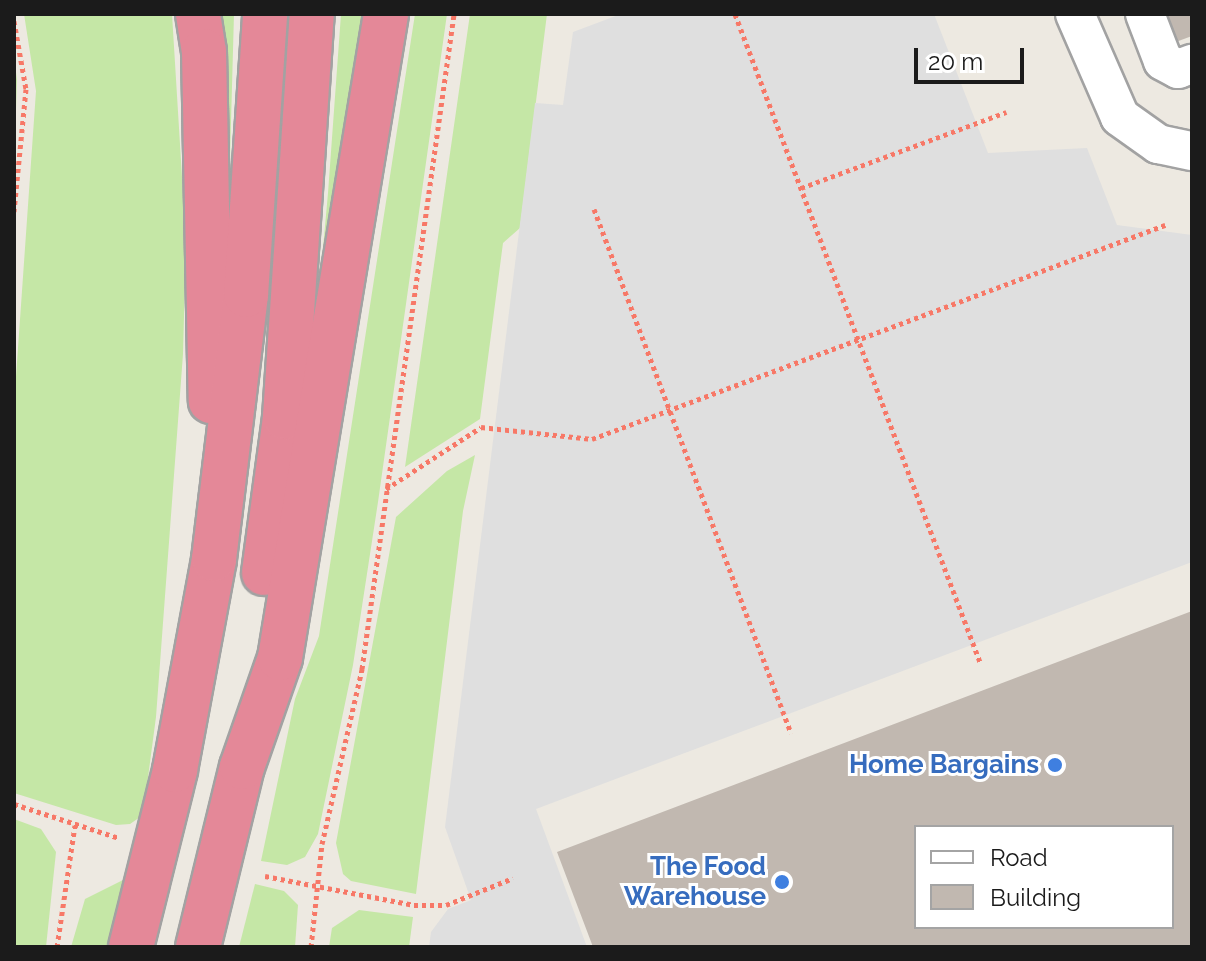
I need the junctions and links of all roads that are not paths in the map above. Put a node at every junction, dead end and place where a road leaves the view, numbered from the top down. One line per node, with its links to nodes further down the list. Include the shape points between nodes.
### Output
1 (198, 14): 9 (highway, via 204,51)
2 (265, 14): 9 (highway, via 246,295)
3 (312, 14): 10 (highway, via 285,417)
4 (386, 14): 10 (highway, via 280,658)
5 (1075, 14): 8 (street, via 1120,117 1158,144)
6 (1145, 14): 7 (street, via 1163,61 1178,69)
7 (1192, 64)
8 (1192, 151)
9 (214, 559): 11 (highway, via 175,770)
10 (242, 767): 12 (highway)
11 (131, 947)
12 (198, 947)

